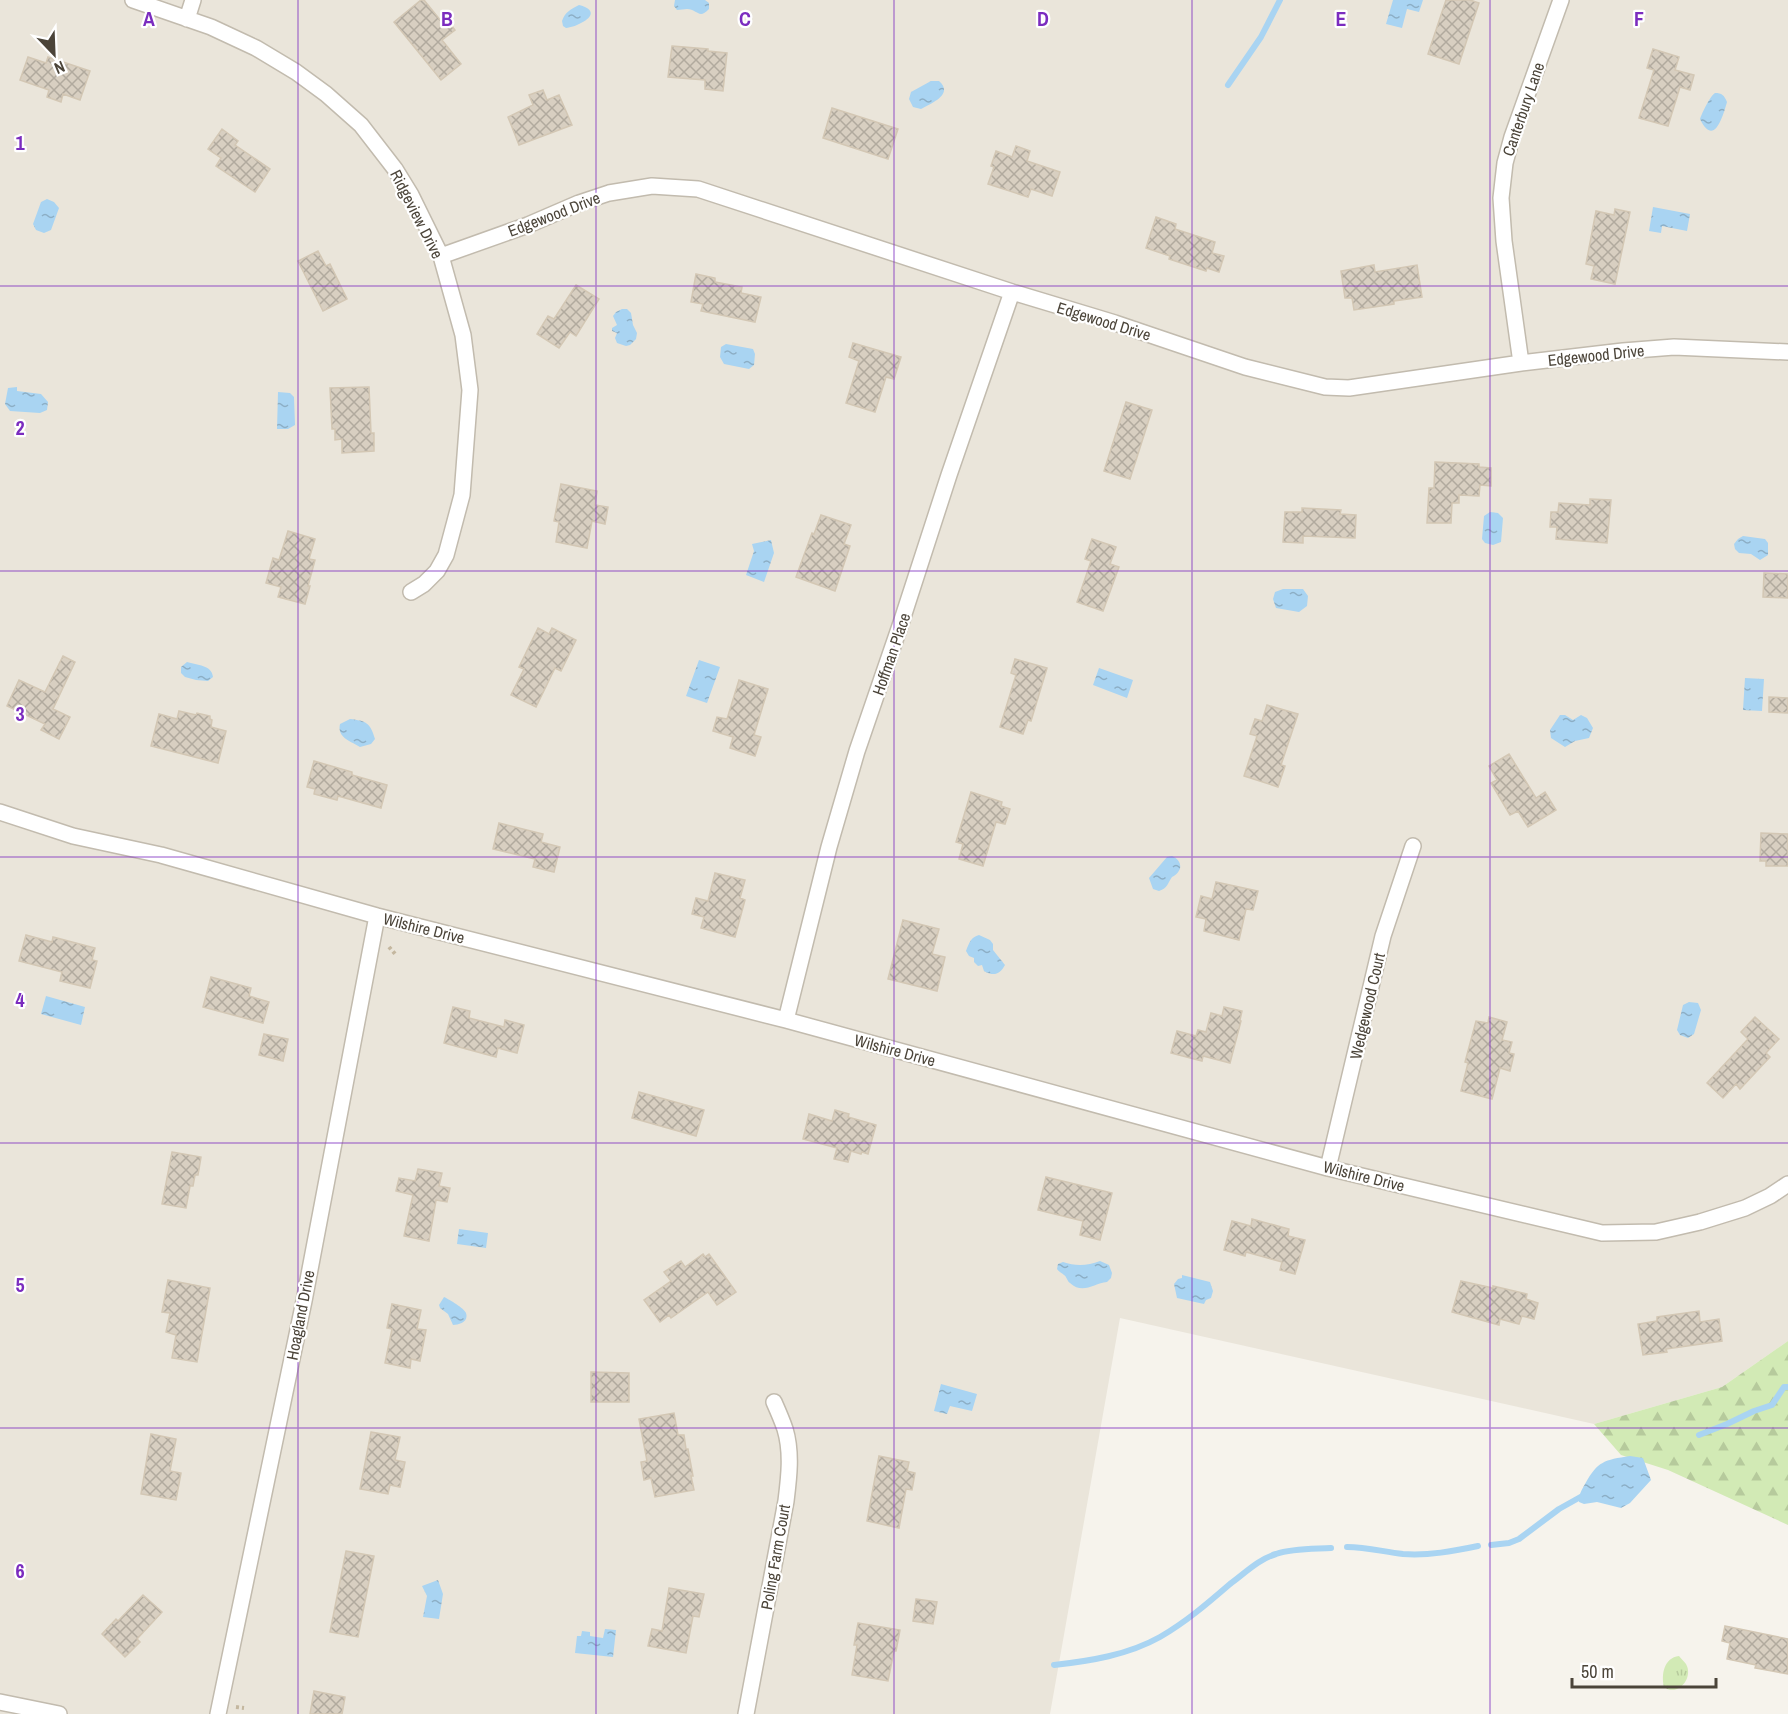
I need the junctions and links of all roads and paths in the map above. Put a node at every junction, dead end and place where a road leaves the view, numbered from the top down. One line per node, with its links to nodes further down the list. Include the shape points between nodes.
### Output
1 (133, 0): 4 (street, Ridgeview Drive)
2 (193, 0): 4 (street)
3 (1561, 0): 8 (street, Canterbury Lane, via 1505,163 1504,241)
4 (187, 19): 5 (street, Ridgeview Drive, via 256,48 286,66 361,125 411,195)
5 (441, 256): 6 (street, Edgewood Drive, via 579,202 652,186 698,189); 9 (street, Ridgeview Drive, via 463,335 470,390 462,495 446,555 437,571)
6 (1012, 292): 8 (street, Edgewood Drive, via 1245,367 1325,387 1349,388); 15 (street, Hoffman Place, via 857,751)
7 (1788, 352): 8 (street, Edgewood Drive, via 1674,347)
8 (1521, 363)
9 (411, 592)
10 (0, 812): 12 (street, Wilshire Drive, via 73,836 161,855)
11 (1413, 846): 16 (street, Wedgewood Court, via 1383,936)
12 (377, 916): 15 (street, Wilshire Drive); 23 (street, Hoagland Drive, via 304,1301)
13 (389, 947): 14 (path)
14 (397, 956)
15 (786, 1020): 16 (street, Wilshire Drive)
16 (1328, 1168): 17 (street, Wilshire Drive, via 1602,1233 1656,1232 1700,1222 1745,1208)
17 (1788, 1184)
18 (774, 1402): 24 (street, Poling Farm Court, via 785,1430 789,1473)
19 (0, 1702): 22 (street)
20 (236, 1707): 21 (path)
21 (244, 1708)
22 (59, 1714)
23 (218, 1714)
24 (746, 1714)

